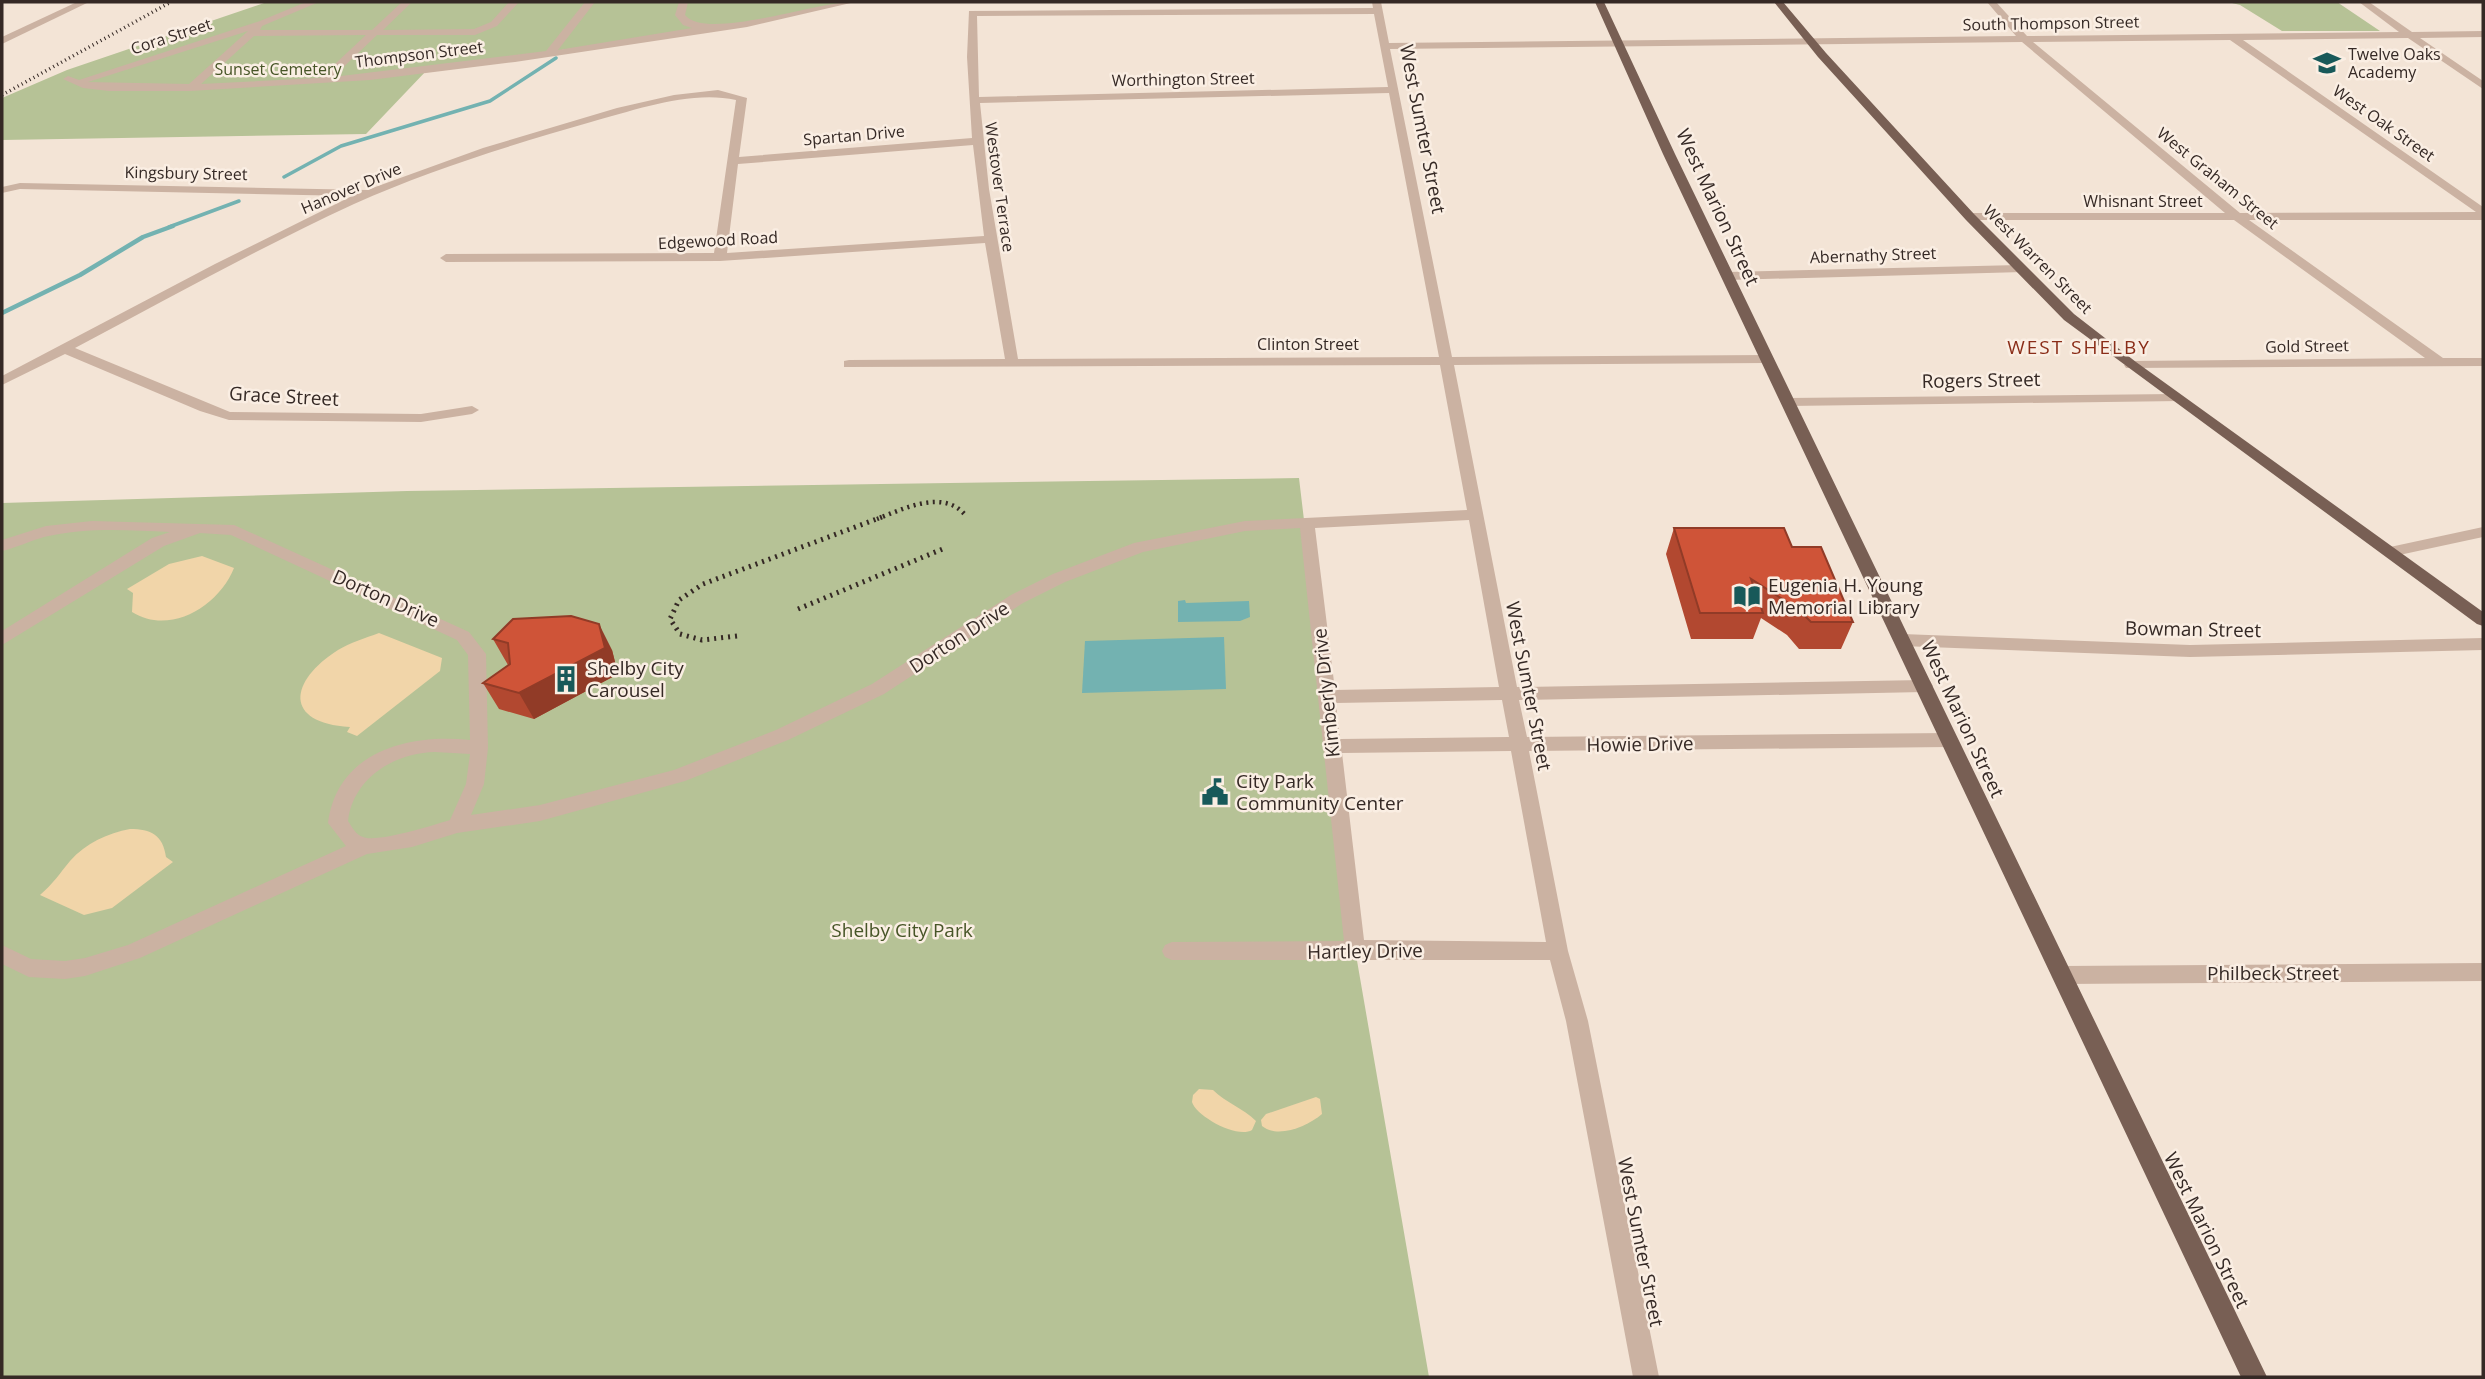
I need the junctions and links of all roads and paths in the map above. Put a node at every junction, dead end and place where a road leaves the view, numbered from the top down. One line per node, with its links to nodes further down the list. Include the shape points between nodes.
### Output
1 (84, 2): 21 (street)
2 (314, 2): 13 (street, Cora Street)
3 (407, 2): 15 (street)
4 (514, 2): 15 (street, via 486,30)
5 (590, 2): 25 (street)
6 (683, 2): 14 (street, Thompson Street, via 680,15 691,25)
7 (850, 2): 14 (street, Thompson Street)
8 (1600, 2): 23 (main road, West Marion Street)
9 (1778, 2): 22 (main road, West Warren Street)
10 (1991, 2): 20 (street, West Graham Street)
11 (2363, 2): 18 (street)
12 (1377, 7): 24 (street, West Sumter Street); 31 (street, Westover Terrace, via 972,13)
13 (263, 23): 16 (street); 26 (street, Cora Street)
14 (731, 24): 25 (street, Thompson Street)
15 (374, 32): 16 (street); 27 (street)
16 (252, 33): 29 (street)
17 (2483, 34): 18 (street, South Thompson Street)
18 (2409, 35): 19 (street, South Thompson Street); 28 (street)
19 (2233, 37): 20 (street, South Thompson Street); 36 (street, West Oak Street)
20 (2024, 39): 22 (street, South Thompson Street); 37 (street, West Graham Street)
21 (2, 41)
22 (1810, 41): 23 (street, South Thompson Street); 38 (main road, West Warren Street)
23 (1619, 44): 24 (street, South Thompson Street); 43 (main road, West Marion Street)
24 (1385, 46): 30 (street, West Sumter Street)
25 (550, 53): 27 (street, Thompson Street)
26 (73, 81): 29 (street, Thompson Street)
27 (323, 81): 29 (street, Thompson Street)
28 (2483, 86)
29 (190, 88)
30 (1394, 90): 31 (street, Worthington Street); 46 (street, West Sumter Street)
31 (974, 100): 32 (street, Westover Terrace)
32 (977, 141): 33 (street, Spartan Drive); 39 (street, Westover Terrace)
33 (734, 161): 35 (street, Hanover Drive, via 742,98 738,94 704,94 640,104); 40 (street)
34 (2, 190): 35 (street, Kingsbury Street, via 20,186)
35 (371, 193): 44 (street, Hanover Drive)
36 (2483, 214): 37 (street, Whisnant Street)
37 (2236, 217): 38 (street, Whisnant Street); 47 (street, West Graham Street)
38 (1970, 218): 42 (main road, West Warren Street)
39 (991, 239): 40 (street, Edgewood Road); 50 (street, Westover Terrace)
40 (720, 257): 41 (street, Edgewood Road)
41 (446, 258)
42 (2019, 269): 43 (street, Abernathy Street); 52 (main road, West Warren Street, via 2093,338)
43 (1728, 276): 45 (main road, West Marion Street)
44 (65, 349): 54 (street, Hanover Drive); 57 (street, Grace Street, via 229,416 421,418)
45 (1767, 359): 46 (street, Clinton Street); 56 (main road, West Marion Street)
46 (1446, 360): 50 (street, Clinton Street); 58 (street, West Sumter Street)
47 (2439, 362): 48 (street, Gold Street); 52 (street, Gold Street)
48 (2468, 362): 49 (street, Gold Street); 53 (street)
49 (2483, 362)
50 (1012, 363): 51 (street, Clinton Street)
51 (849, 364)
52 (2130, 365): 55 (main road, West Warren Street)
53 (2483, 376)
54 (2, 381)
55 (2175, 397): 56 (street, Rogers Street); 63 (main road, West Warren Street)
56 (1788, 402): 66 (main road, West Marion Street)
57 (472, 410)
58 (1476, 515): 59 (street, Dorton Drive); 69 (street, West Sumter Street)
59 (1307, 522): 70 (street, Kimberly Drive); 75 (street, Dorton Drive, via 1211,531 1140,547 1017,599 878,689 782,735 678,776 540,813)
60 (199, 528): 62 (street, Dorton Drive, via 102,523); 65 (street, Dorton Drive, via 143,549); 74 (street, Dorton Drive, via 234,530 463,636 477,654)
61 (2483, 532): 63 (street)
62 (2, 546)
63 (2390, 552): 64 (main road, West Warren Street)
64 (2483, 620)
65 (2, 639)
66 (1902, 640): 67 (street, Bowman Street, via 2190,651); 68 (main road, West Marion Street)
67 (2483, 644)
68 (1924, 686): 69 (street); 71 (main road, West Marion Street)
69 (1508, 694): 70 (street); 73 (street, West Sumter Street)
70 (1326, 696): 72 (street, Kimberly Drive)
71 (1949, 740): 73 (street, Howie Drive); 82 (main road, West Marion Street)
72 (1332, 746): 73 (street, Howie Drive); 77 (street, Kimberly Drive)
73 (1519, 746): 79 (street, West Sumter Street)
74 (479, 748): 75 (street, Dorton Drive, via 475,783); 76 (street, via 431,745 404,750 357,777 342,800 338,823)
75 (457, 825): 76 (street, Dorton Drive)
76 (363, 847): 80 (street, Dorton Drive, via 104,962 44,970)
77 (1355, 948): 78 (street, Hartley Drive); 79 (street, Hartley Drive)
78 (1172, 951)
79 (1558, 951): 83 (street, West Sumter Street, via 1577,1021)
80 (2, 954)
81 (2483, 972): 82 (street, Philbeck Street)
82 (2062, 975): 84 (main road, West Marion Street)
83 (1646, 1377)
84 (2254, 1377)

